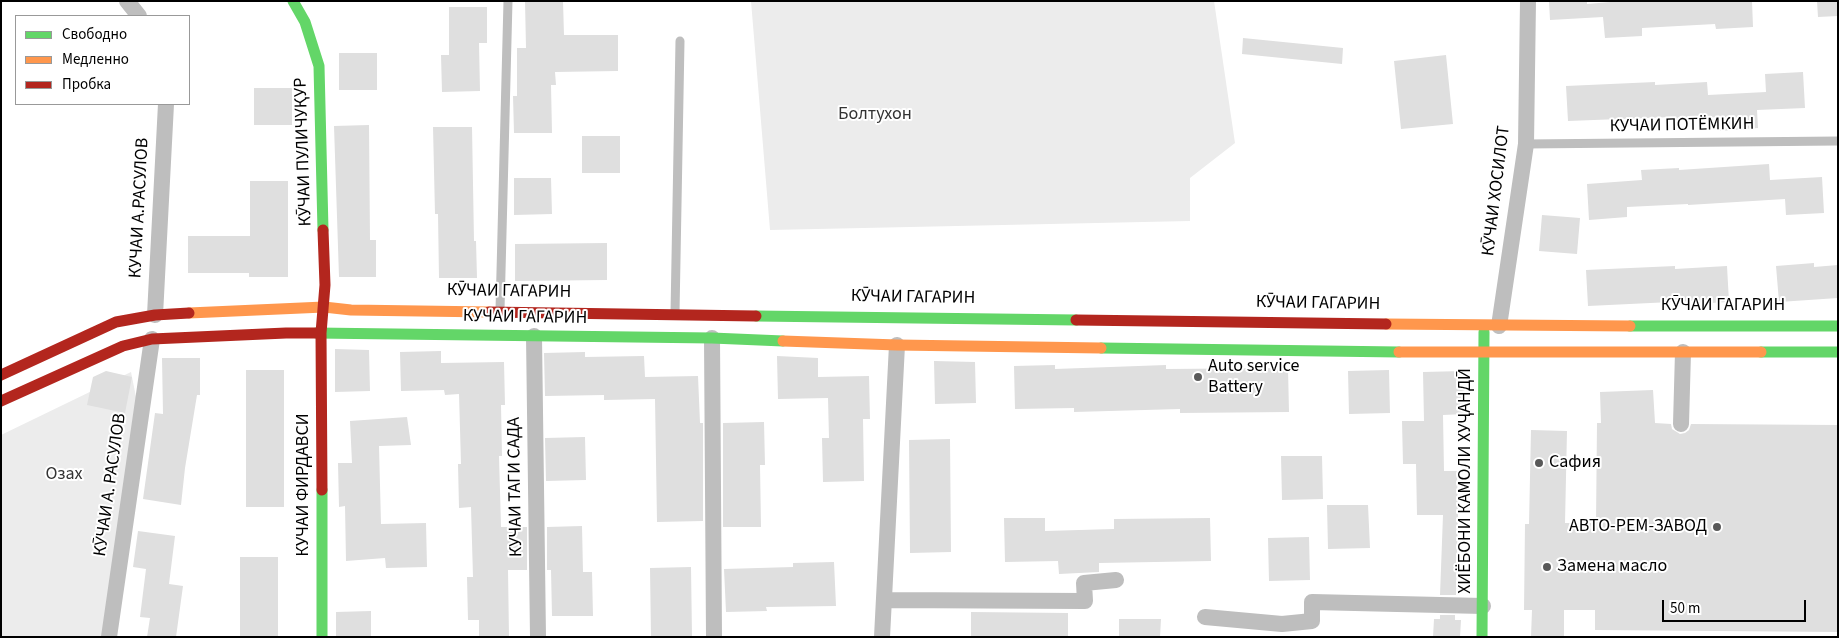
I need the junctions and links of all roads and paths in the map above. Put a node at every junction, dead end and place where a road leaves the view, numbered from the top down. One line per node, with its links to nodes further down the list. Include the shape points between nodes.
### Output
1 (127, 1): 5 (street)
2 (293, 1): 10 (main road, КӮЧАИ ПУЛИЧУҚУР, via 319,66)
3 (508, 1): 11 (lane)
4 (1528, 1): 9 (street, КӮЧАИ ХОСИЛОТ)
5 (138, 15)
6 (680, 41): 13 (lane)
7 (166, 105): 12 (street, КУЧАИ А.РАСУЛОВ)
8 (1838, 140): 9 (lane, КУЧАИ ПОТЁМКИН)
9 (1526, 144): 19 (street, КӮЧАИ ХОСИЛОТ)
10 (324, 307): 11 (main road, КӮЧАИ ГАГАРИН); 12 (main road, КӮЧАИ ГАГАРИН); 15 (main road, КӮЧАИ ПУЛИЧУҚУР)
11 (500, 312): 13 (main road, КӮЧАИ ГАГАРИН)
12 (155, 315): 24 (main road, КӮЧАИ ГАГАРИН, via 116,322)
13 (675, 315): 19 (main road, КӮЧАИ ГАГАРИН)
14 (1838, 326): 19 (main road, КӮЧАИ ГАГАРИН)
15 (321, 333): 16 (main road, КУЧАИ ГАГАРИН); 17 (main road, КУЧАИ ГАГАРИН); 32 (main road, КУЧАИ ФИРДАВСИ)
16 (534, 336): 18 (main road, КУЧАИ ГАГАРИН); 33 (street, КУЧАИ ТАГИ САДА)
17 (152, 338): 25 (main road, via 123,346); 31 (street, КӮЧАИ А. РАСУЛОВ)
18 (712, 338): 20 (main road, КУЧАИ ГАГАРИН); 34 (street)
19 (1496, 341): 21 (main road, КӮЧАИ ГАГАРИН); 23 (main road, КӮЧАИ ГАГАРИН); 23 (main road, ХИЁБОНИ КАМОЛИ ХУҶАНДӢ)
20 (896, 345): 23 (main road, КӮЧАИ ГАГАРИН); 28 (street)
21 (1683, 352): 22 (main road, КӮЧАИ ГАГАРИН); 26 (street)
22 (1838, 352)
23 (1484, 353): 29 (main road, ХИЁБОНИ КАМОЛИ ХУҶАНДӢ)
24 (1, 375)
25 (1, 401)
26 (1681, 424)
27 (1116, 580): 28 (street, via 1084,583 1085,601)
28 (884, 600): 35 (street)
29 (1483, 606): 30 (street, via 1312,602 1312,621 1282,624); 36 (main road, ХИЁБОНИ КАМОЛИ ХУҶАНДӢ)
30 (1205, 617)
31 (109, 637)
32 (322, 637)
33 (538, 637)
34 (714, 637)
35 (882, 637)
36 (1482, 637)

